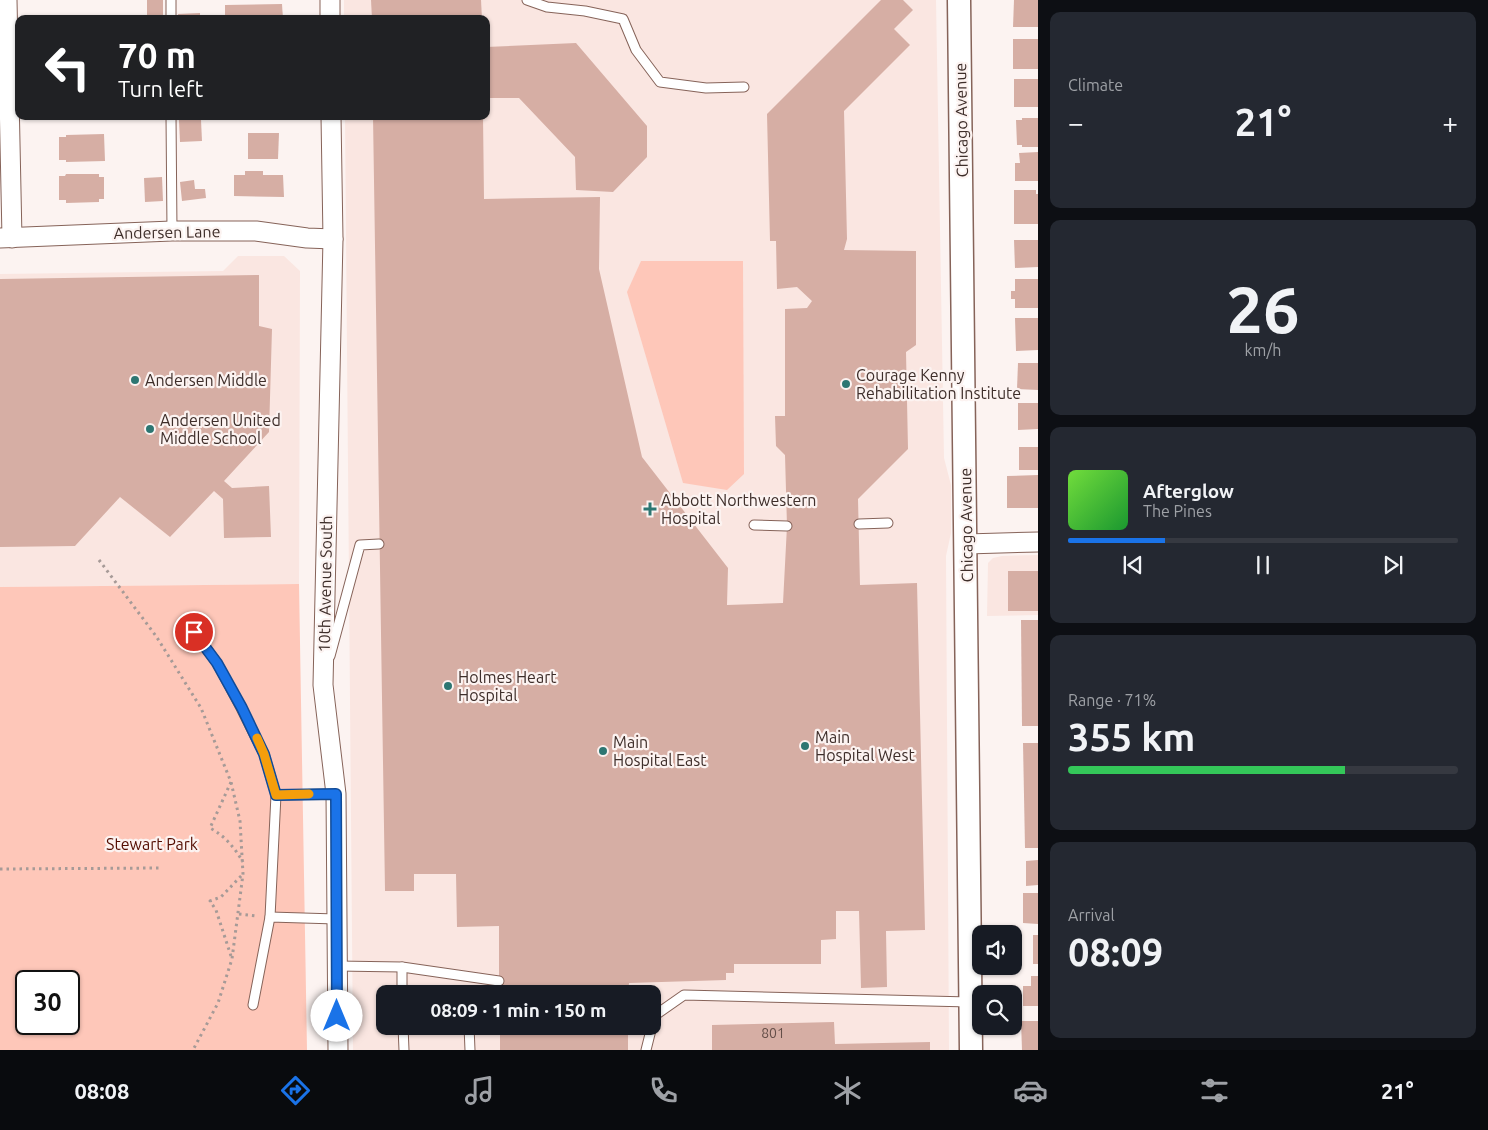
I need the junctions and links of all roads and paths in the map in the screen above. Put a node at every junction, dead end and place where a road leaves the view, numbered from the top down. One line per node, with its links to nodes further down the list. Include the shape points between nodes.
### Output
1 (7, 0): 12 (street)
2 (171, 0): 6 (lane)
3 (330, 0): 7 (street)
4 (527, 0): 8 (lane, via 547,7 623,19 636,50 660,82 706,88)
5 (959, 0): 20 (street, Chicago Avenue)
6 (171, 15)
7 (330, 15)
8 (744, 87)
9 (171, 120): 11 (lane)
10 (331, 120): 13 (street, 10th Avenue South)
11 (172, 231): 12 (street, Andersen Lane); 13 (street, Andersen Lane, via 256,231)
12 (6, 238)
13 (333, 239): 23 (street, 10th Avenue South)
14 (888, 523): 15 (lane)
15 (859, 524)
16 (754, 526): 17 (lane)
17 (787, 526)
18 (1038, 542): 20 (street)
19 (379, 544): 23 (lane, via 360,545)
20 (966, 544): 38 (street, Chicago Avenue)
21 (99, 560): 24 (path, via 156,636 201,708)
22 (194, 632): 26 (lane, via 217,663 242,708 264,754)
23 (323, 685): 25 (street, 10th Avenue South)
24 (231, 782): 27 (path, via 240,820); 27 (path, via 210,828 233,845)
25 (336, 794): 26 (lane); 32 (street, 10th Avenue South)
26 (276, 795): 31 (lane)
27 (244, 862): 30 (path)
28 (161, 868): 29 (path)
29 (0, 869)
30 (243, 874): 33 (path); 33 (path, via 221,897 210,901)
31 (270, 917): 32 (lane); 39 (lane)
32 (336, 919): 34 (street, 10th Avenue South)
33 (232, 959): 44 (path, via 218,1003)
34 (337, 966): 35 (lane); 45 (street, 10th Avenue South)
35 (402, 967): 36 (lane); 37 (lane)
36 (499, 981)
37 (402, 985)
38 (970, 1002): 40 (lane, via 684,994); 49 (street, Chicago Avenue)
39 (253, 1005)
40 (661, 1011)
41 (403, 1035): 46 (lane)
42 (470, 1035): 47 (lane)
43 (650, 1035): 48 (lane)
44 (193, 1050)
45 (338, 1050)
46 (404, 1050)
47 (470, 1050)
48 (646, 1050)
49 (971, 1050)

